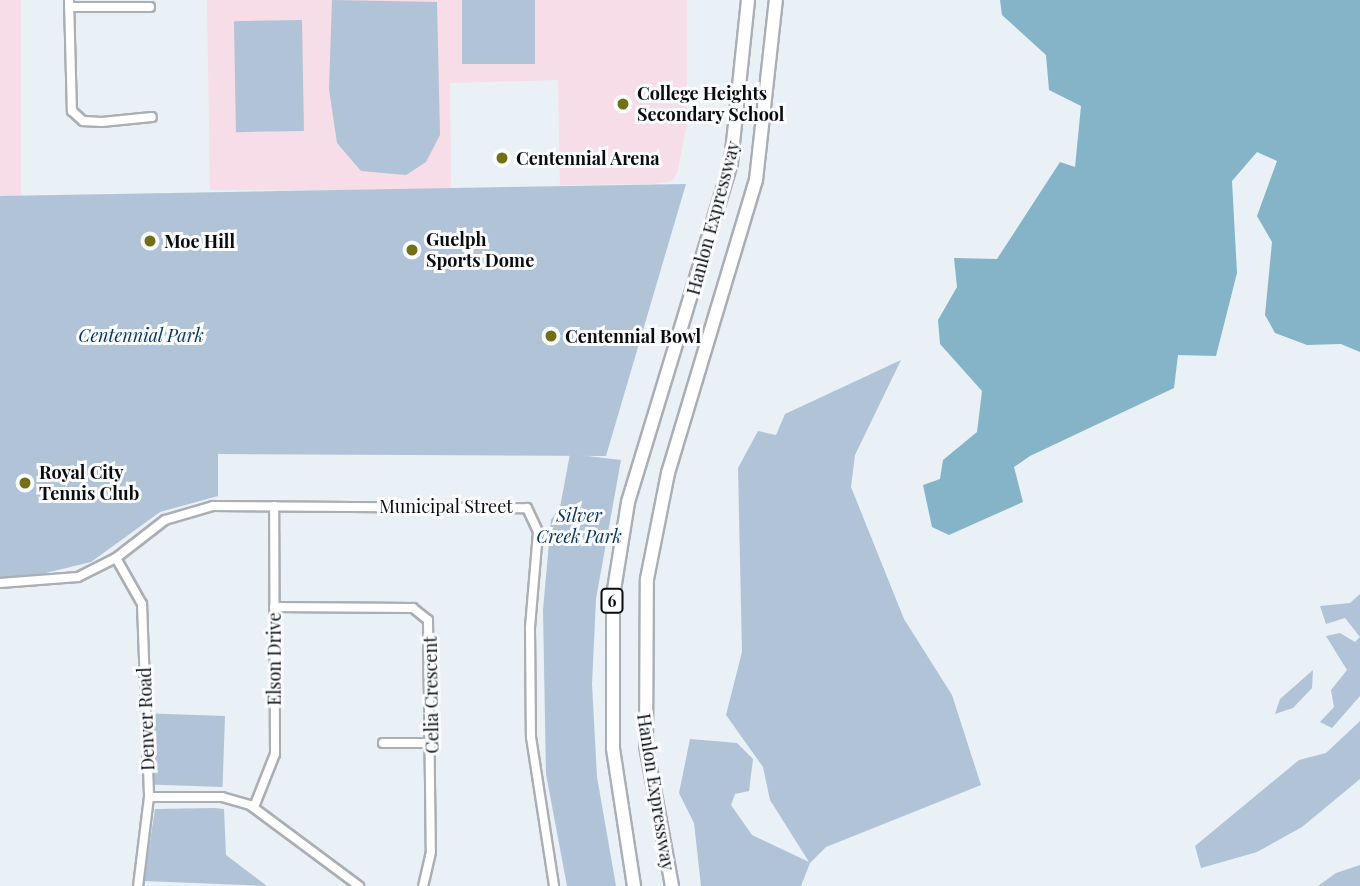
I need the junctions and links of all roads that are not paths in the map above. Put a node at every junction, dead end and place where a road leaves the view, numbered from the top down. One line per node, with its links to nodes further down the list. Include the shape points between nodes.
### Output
1 (748, 0): 18 (highway, Hanlon Expressway / 6, via 731,162 628,502 612,596 614,760)
2 (776, 0): 19 (highway, Hanlon Expressway / 6, via 772,77 751,201 668,473 647,579 646,747)
3 (69, 4): 4 (street); 5 (street, via 72,111 83,121)
4 (150, 8)
5 (152, 117)
6 (274, 506): 7 (street, Municipal Street, via 214,506 177,514); 9 (street, Elson Drive); 17 (street, Municipal Street, via 520,505 535,515 530,727)
7 (116, 558): 8 (street, Municipal Street, via 78,577); 12 (street, Denver Road, via 142,604)
8 (0, 583)
9 (274, 607): 11 (street, Celia Crescent, via 414,608 424,614 430,626); 13 (street, Elson Drive, via 275,754)
10 (383, 743): 11 (street)
11 (432, 743): 16 (street, Celia Crescent, via 431,852)
12 (149, 797): 13 (street, via 222,797); 14 (street, Denver Road)
13 (254, 807): 15 (street)
14 (138, 886)
15 (359, 886)
16 (423, 886)
17 (554, 886)
18 (634, 886)
19 (672, 886)

